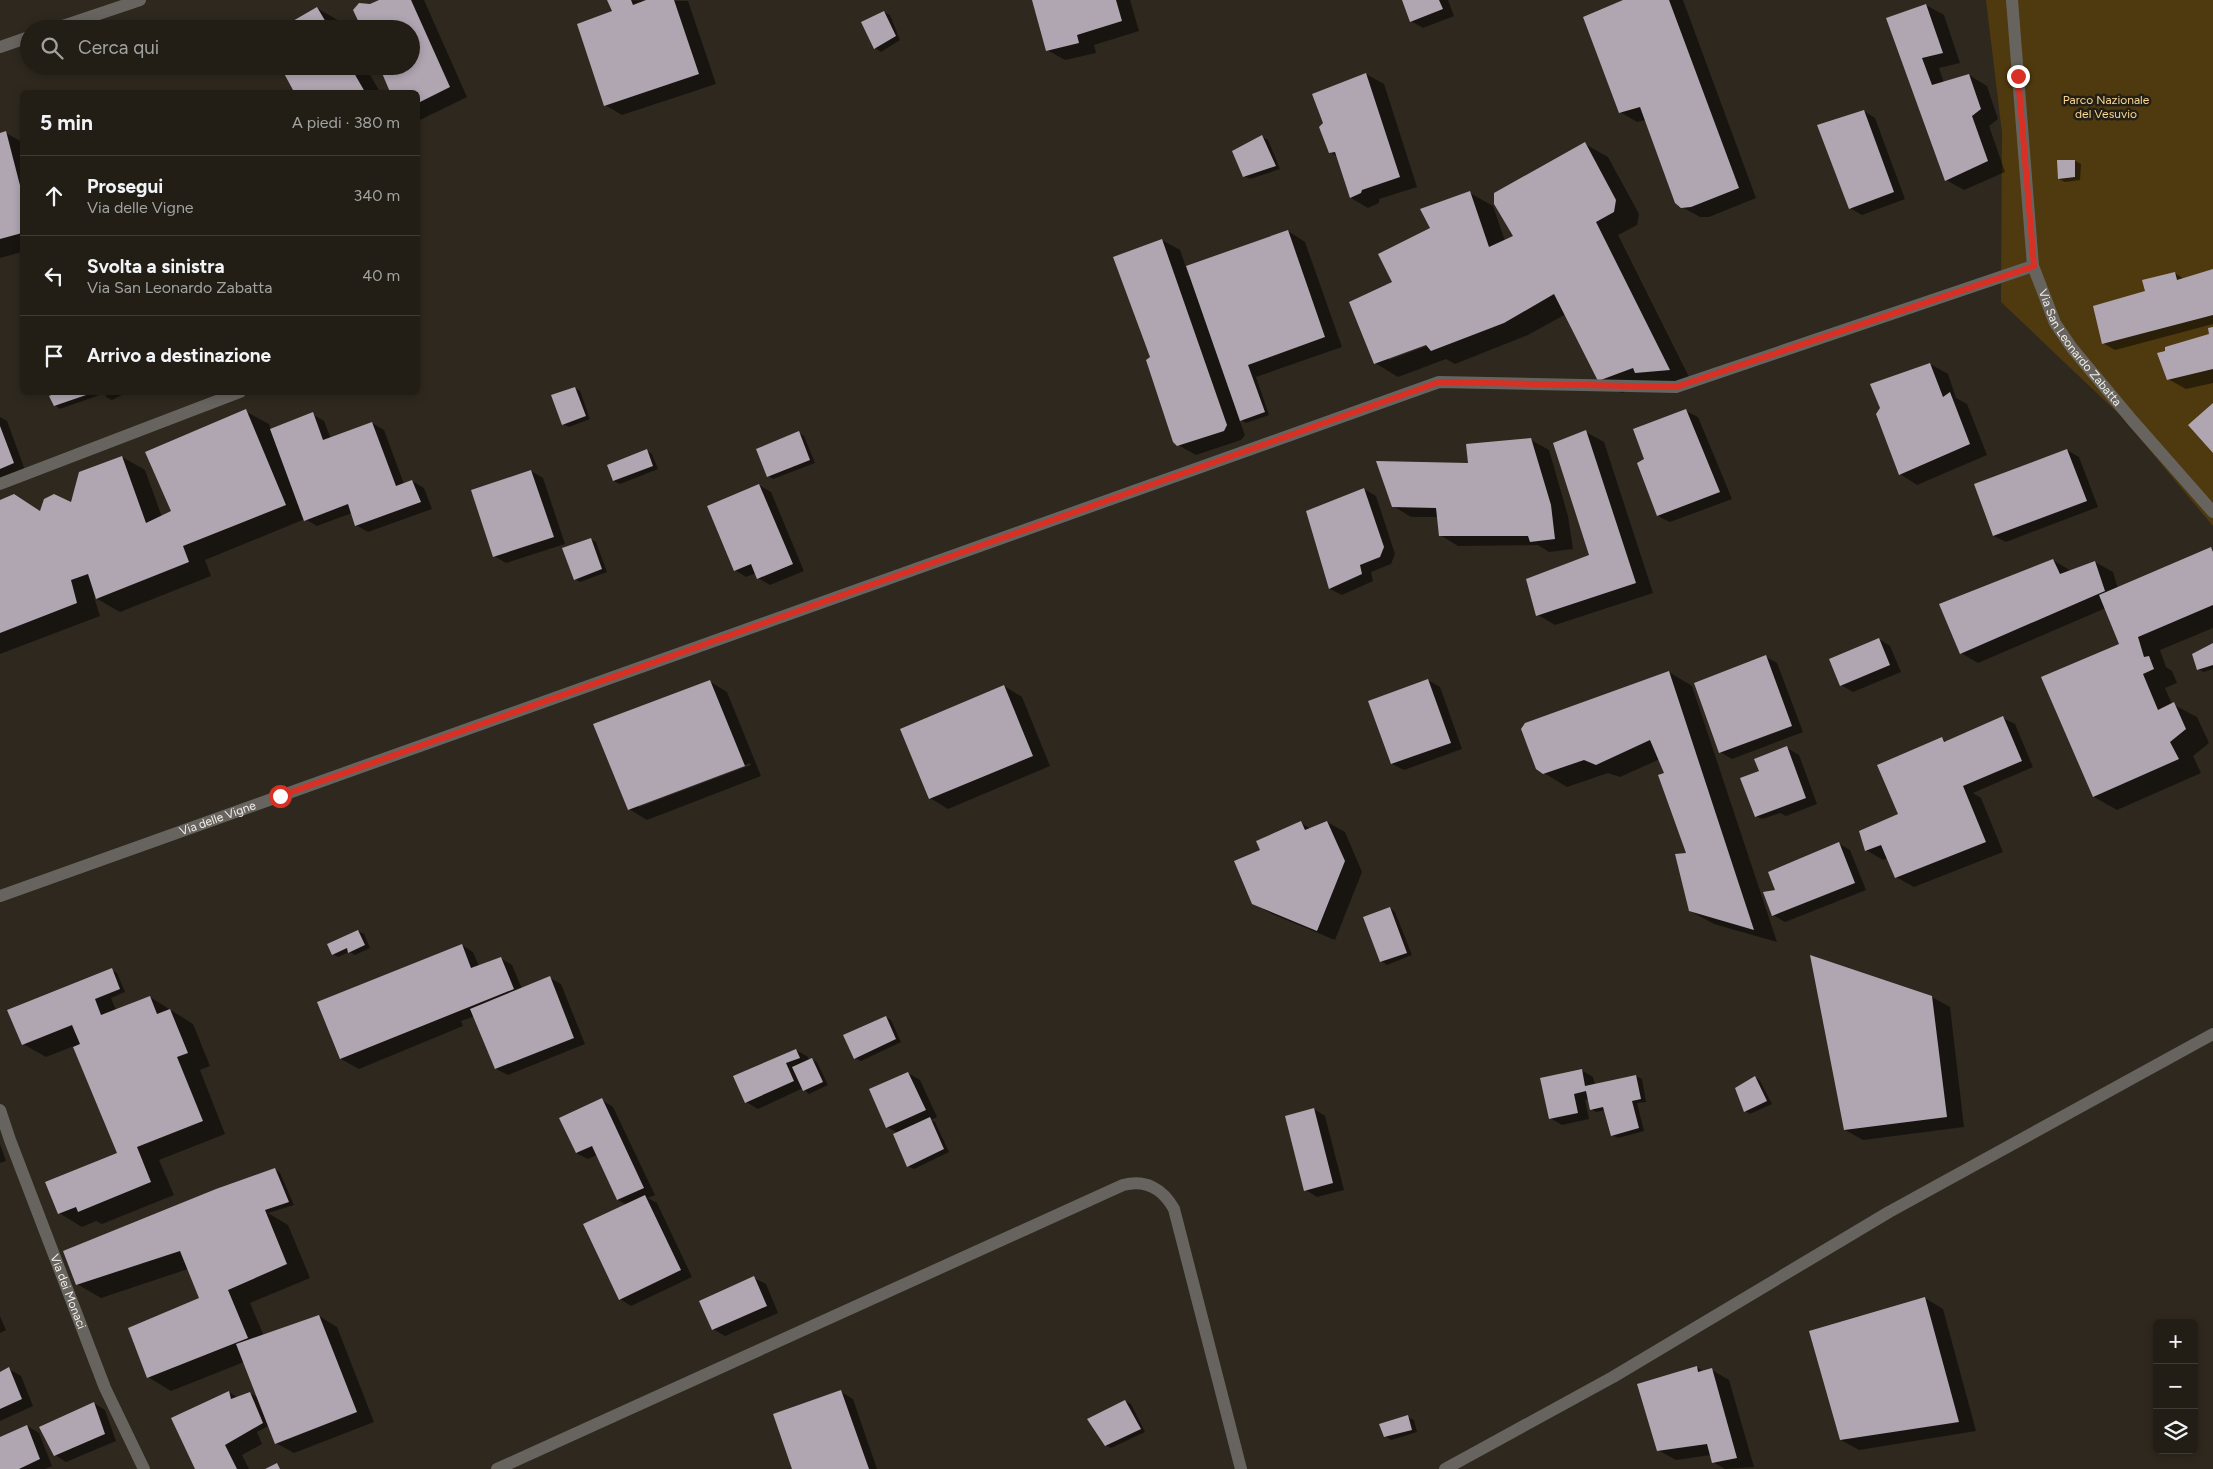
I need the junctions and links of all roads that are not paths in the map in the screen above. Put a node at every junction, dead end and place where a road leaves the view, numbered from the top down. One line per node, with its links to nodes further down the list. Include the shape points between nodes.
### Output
1 (140, 0): 3 (street)
2 (2012, 0): 6 (street, Via San Leonardo Zabatta)
3 (81, 20)
4 (20, 40): 5 (street)
5 (0, 47)
6 (2034, 266): 9 (street, Via San Leonardo Zabatta, via 2055,323 2072,348); 10 (street, Via delle Vigne, via 1676,387 1439,382)
7 (232, 395): 8 (street)
8 (0, 484)
9 (2213, 512)
10 (0, 896)
11 (2213, 1034): 16 (street, via 1889,1212 1612,1377)
12 (0, 1110): 13 (street, Via dei Monaci, via 105,1388)
13 (144, 1469)
14 (497, 1469): 15 (street, via 1133,1182 1162,1191 1174,1209)
15 (1241, 1469)
16 (1445, 1469)

